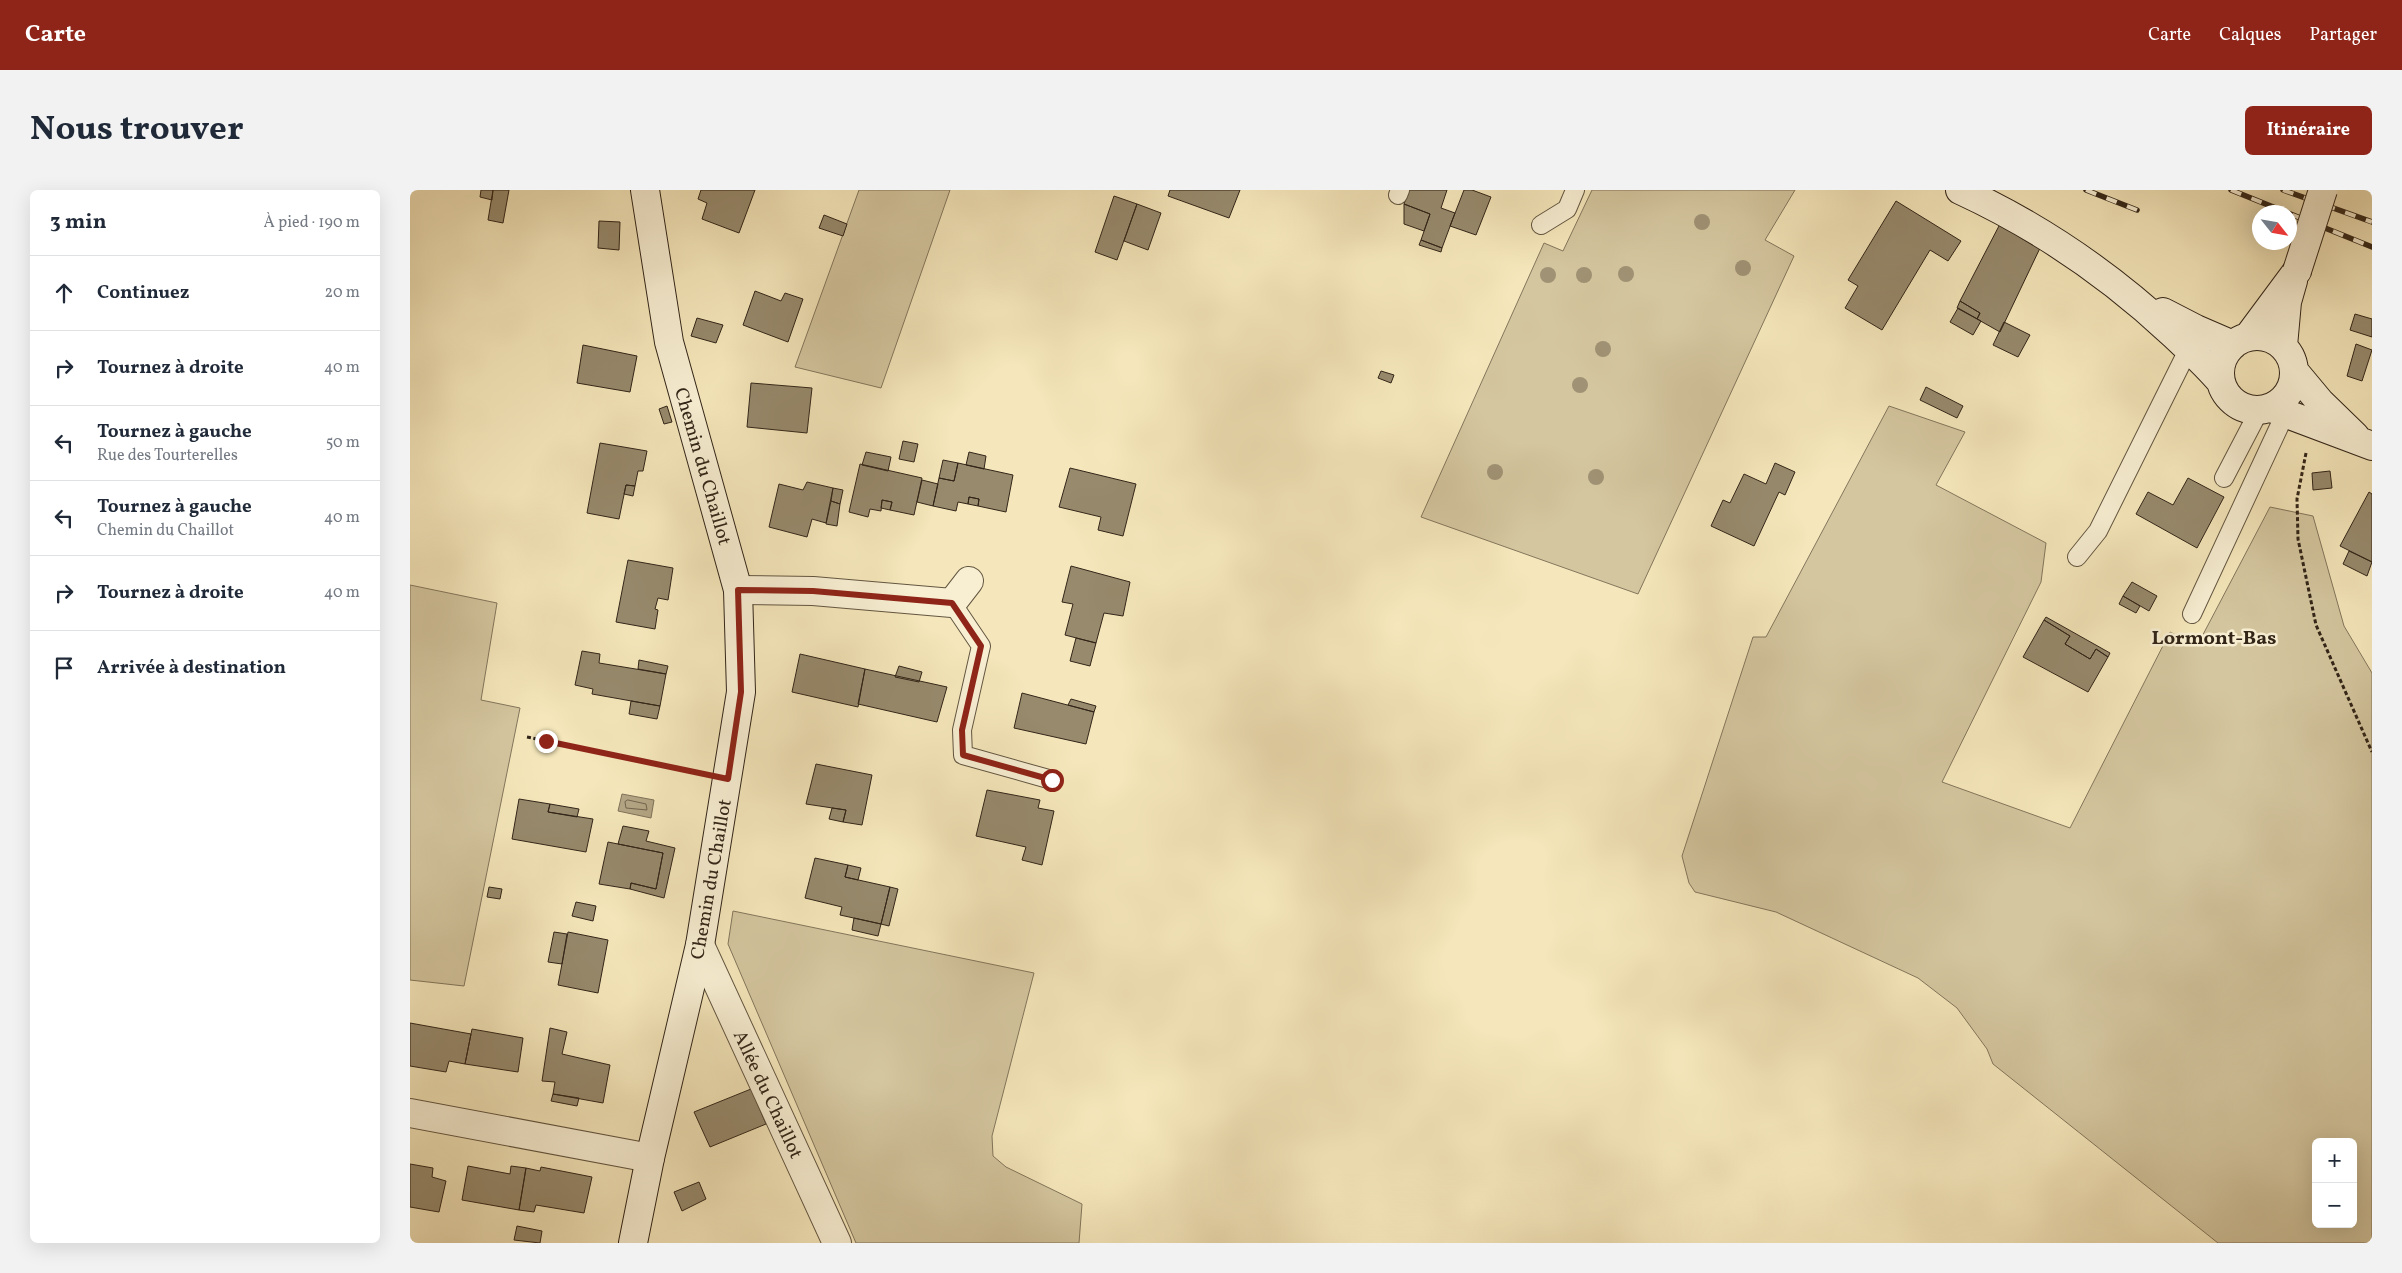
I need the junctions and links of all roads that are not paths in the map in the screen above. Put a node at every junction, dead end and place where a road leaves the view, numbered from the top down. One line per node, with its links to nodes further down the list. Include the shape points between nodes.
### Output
1 (645, 190): 18 (street, Chemin du Chaillot, via 669,342)
2 (1575, 190): 5 (lane, via 1567,209)
3 (1960, 190): 7 (street, via 2029,225)
4 (2322, 190): 6 (street, bridge)
5 (1541, 225)
6 (2296, 271): 8 (street); 9 (street, via 2287,302)
7 (2133, 297): 8 (street, via 2196,329); 10 (street)
8 (2240, 341): 9 (street, via 2260,336); 12 (street, via 2221,362)
9 (2283, 346): 11 (street)
10 (2189, 348): 12 (street); 16 (lane, via 2098,531)
11 (2295, 372): 13 (street, via 2289,394); 14 (street, via 2320,402)
12 (2221, 382): 13 (street, via 2235,403 2246,409)
13 (2272, 411): 14 (street); 15 (lane); 20 (lane)
14 (2366, 443)
15 (2224, 478)
16 (2077, 557)
17 (969, 582): 19 (street)
18 (738, 590): 19 (street, via 813,591); 22 (street, Chemin du Chaillot, via 741,692)
19 (952, 603): 21 (lane, via 981,646 962,730 963,755)
20 (2192, 614)
21 (1052, 780)
22 (700, 945): 24 (street, Chemin du Chaillot); 26 (street, Allée du Chaillot)
23 (410, 1113): 24 (street)
24 (650, 1158): 25 (street, Chemin du Chaillot)
25 (633, 1243)
26 (837, 1243)

